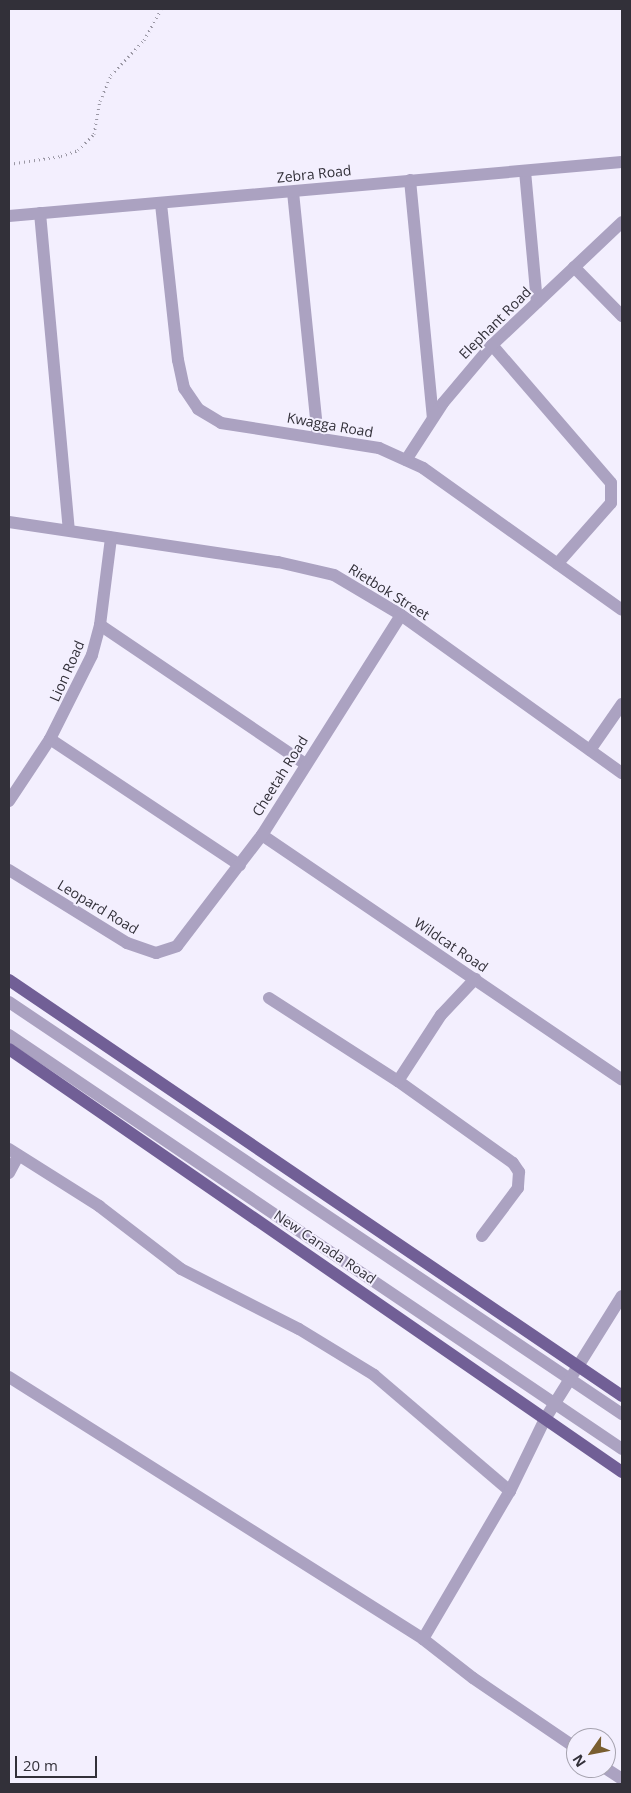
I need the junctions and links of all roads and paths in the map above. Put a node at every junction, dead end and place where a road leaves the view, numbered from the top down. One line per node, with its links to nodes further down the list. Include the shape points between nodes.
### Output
1 (161, 9): 3 (path, via 144,40 111,75 100,100 94,134 78,150)
2 (622, 162): 4 (street, Zebra Road)
3 (9, 164)
4 (526, 170): 5 (street, Zebra Road); 12 (street)
5 (410, 180): 6 (street, Zebra Road); 15 (street)
6 (293, 192): 7 (street, Zebra Road); 16 (street)
7 (161, 204): 8 (street, Zebra Road); 16 (street, Kwagga Road, via 178,360 184,388 198,409 221,423)
8 (40, 213): 9 (street, Zebra Road); 19 (street)
9 (9, 216)
10 (622, 222): 11 (street, Elephant Road)
11 (574, 267): 12 (street, Elephant Road); 13 (street)
12 (537, 302): 14 (street, Elephant Road)
13 (622, 316)
14 (492, 345): 15 (street, Elephant Road); 21 (street, via 611,483 611,503)
15 (433, 417): 17 (street, Elephant Road)
16 (318, 437): 17 (street, Kwagga Road, via 379,448)
17 (406, 460): 21 (street, Kwagga Road, via 423,468)
18 (9, 522): 19 (street, Rietbok Street)
19 (69, 530): 20 (street, Rietbok Street)
20 (111, 538): 23 (street, Rietbok Street, via 320,571 361,589); 24 (street, Lion Road)
21 (557, 564): 22 (street, Kwagga Road)
22 (622, 610)
23 (401, 615): 27 (street, Rietbok Street); 28 (street, Cheetah Road)
24 (100, 625): 26 (street, Lion Road, via 81,682); 28 (street)
25 (622, 704): 27 (street)
26 (50, 740): 30 (street, Lion Road); 32 (street)
27 (590, 750): 29 (street, Rietbok Street)
28 (305, 764): 31 (street, Cheetah Road)
29 (622, 773)
30 (9, 801)
31 (262, 834): 32 (street, Cheetah Road); 35 (street, Wildcat Road)
32 (240, 864): 34 (street, Cheetah Road)
33 (9, 870): 34 (street, Leopard Road, via 127,944 156,953)
34 (177, 946)
35 (475, 979): 41 (street, Wildcat Road); 42 (street, via 441,1015)
36 (9, 980): 47 (main road)
37 (269, 998): 42 (street)
38 (9, 1002): 49 (street, New Canada Road)
39 (9, 1035): 51 (street, New Canada Road, via 456,1334)
40 (9, 1049): 53 (main road, New Canada Road)
41 (622, 1080)
42 (398, 1082): 45 (street, via 504,1153 519,1172 518,1188)
43 (13, 1153): 44 (street); 56 (street, via 99,1206 181,1268 299,1328 374,1375)
44 (9, 1173)
45 (482, 1236)
46 (622, 1296): 47 (street)
47 (577, 1366): 49 (street); 50 (main road)
48 (9, 1377): 57 (street)
49 (570, 1379): 51 (street); 52 (street, New Canada Road)
50 (622, 1396)
51 (555, 1404): 53 (street); 54 (street, New Canada Road)
52 (622, 1414)
53 (545, 1419): 55 (main road, New Canada Road); 56 (street)
54 (622, 1449)
55 (622, 1472)
56 (510, 1491): 57 (street)
57 (423, 1639): 58 (street, via 473,1678)
58 (566, 1741)

